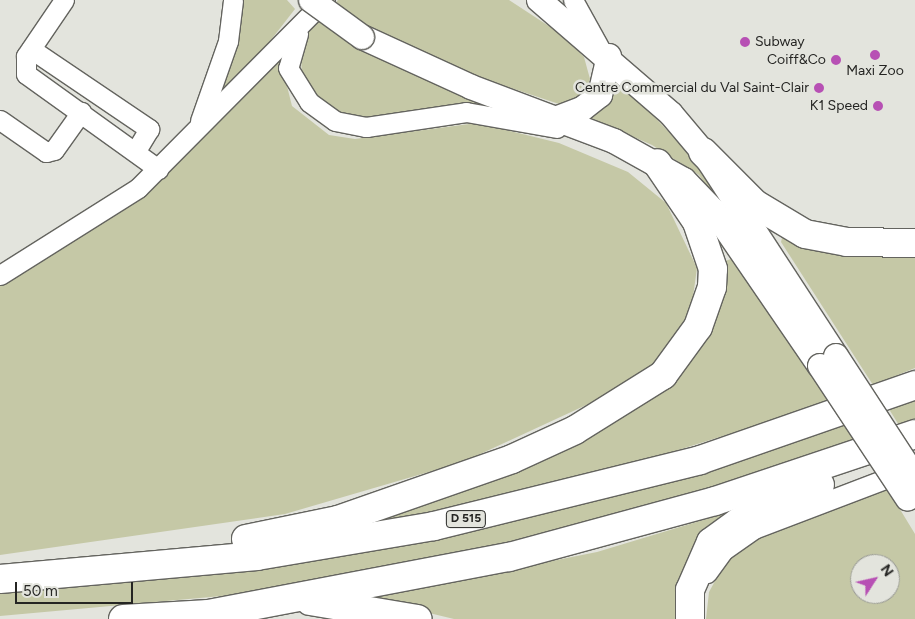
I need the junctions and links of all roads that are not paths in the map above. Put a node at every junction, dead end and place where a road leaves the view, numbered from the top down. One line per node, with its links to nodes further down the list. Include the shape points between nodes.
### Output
1 (64, 0): 8 (street)
2 (233, 0): 13 (street, via 228,41)
3 (311, 0): 11 (main road, bridge, via 362,37 463,84)
4 (325, 0): 7 (street)
5 (540, 0): 9 (main road)
6 (573, 0): 9 (street)
7 (302, 23): 13 (street); 14 (street, via 288,56 288,68 309,102 335,121 383,125 466,112 551,128)
8 (31, 49): 10 (street, via 23,64 26,74); 15 (street, via 150,129)
9 (604, 51): 11 (main road, via 600,95 582,109); 16 (main road, via 671,114)
10 (81, 112): 12 (street, via 54,150 46,152); 15 (street)
11 (558, 118): 14 (main road)
12 (0, 120)
13 (200, 123): 18 (street)
14 (582, 127): 17 (main road)
15 (137, 149): 18 (street)
16 (703, 152): 19 (highway, via 755,204 805,234 847,242); 21 (main road)
17 (657, 162): 21 (main road, via 704,199); 26 (highway, via 704,236 713,278 694,334 656,380 575,430 472,475 338,520 181,551)
18 (158, 169): 20 (street, via 100,215)
19 (915, 243)
20 (0, 276)
21 (828, 361): 25 (main road, bridge)
22 (915, 385): 26 (highway, D 515, via 700,460 530,506 344,543)
23 (912, 435): 28 (highway, via 603,533 509,557); 31 (highway, via 855,470 739,522 712,542 690,590)
24 (915, 468): 31 (street, via 745,534 720,554 710,568)
25 (913, 496)
26 (156, 567): 27 (highway, D 515)
27 (0, 579)
28 (296, 599): 29 (highway, via 210,614); 30 (highway)
29 (124, 619)
30 (418, 619)
31 (691, 619)

